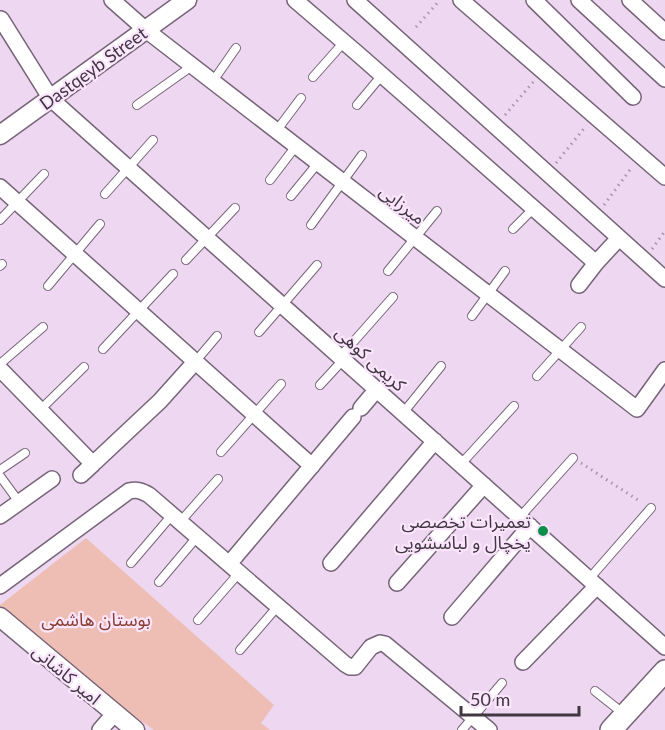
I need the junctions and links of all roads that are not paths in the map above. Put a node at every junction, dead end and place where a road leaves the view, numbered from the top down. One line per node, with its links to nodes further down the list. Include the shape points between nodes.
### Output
1 (112, 0): 10 (street, میرزایی)
2 (295, 0): 12 (street)
3 (355, 0): 48 (street)
4 (461, 0): 32 (street)
5 (534, 0): 19 (street)
6 (579, 0): 17 (street)
7 (630, 0): 11 (street)
8 (180, 2): 10 (street, Dastqeyb Street)
9 (1, 19): 21 (street, کریمی کوهی)
10 (146, 30): 14 (street, میرزایی); 21 (street, Dastqeyb Street)
11 (665, 32)
12 (344, 42): 15 (street); 16 (lane)
13 (236, 48): 18 (lane)
14 (192, 66): 18 (street, میرزایی); 22 (lane)
15 (382, 75): 23 (lane); 40 (street)
16 (313, 77)
17 (665, 79)
18 (213, 81): 24 (street, میرزایی)
19 (633, 97)
20 (301, 98): 24 (lane)
21 (51, 99): 25 (street, Dastqeyb Street); 30 (street, کریمی کوهی)
22 (137, 105)
23 (357, 105)
24 (277, 130): 27 (street, میرزایی)
25 (0, 135)
26 (153, 140): 30 (lane)
27 (296, 146): 29 (street, میرزایی); 33 (lane)
28 (362, 155): 34 (lane)
29 (318, 163): 34 (street, میرزایی); 37 (lane)
30 (128, 168): 36 (lane); 47 (street, کریمی کوهی)
31 (44, 174): 38 (lane)
32 (665, 177)
33 (270, 180)
34 (343, 182): 44 (lane); 46 (street, میرزایی)
35 (0, 187): 38 (street)
36 (105, 194)
37 (291, 196)
38 (17, 202): 42 (lane); 49 (street)
39 (235, 208): 47 (lane)
40 (534, 208): 45 (lane); 51 (street)
41 (437, 211): 46 (lane)
42 (0, 220)
43 (100, 224): 49 (lane)
44 (311, 225)
45 (513, 230)
46 (415, 237): 53 (lane); 59 (street, میرزایی)
47 (207, 238): 50 (lane); 61 (street, کریمی کوهی)
48 (619, 238): 51 (street); 56 (street)
49 (75, 254): 58 (lane); 62 (street)
50 (186, 261)
51 (596, 263): 57 (street)
52 (317, 265): 61 (lane)
53 (387, 271)
54 (505, 271): 59 (lane)
55 (173, 274): 62 (lane)
56 (665, 279)
57 (579, 285)
58 (48, 286)
59 (488, 294): 63 (lane); 69 (street, میرزایی)
60 (393, 297): 70 (lane)
61 (282, 305): 66 (lane); 70 (street, کریمی کوهی)
62 (139, 311): 68 (lane); 71 (street)
63 (472, 316)
64 (44, 327): 75 (lane)
65 (581, 327): 69 (lane)
66 (259, 332)
67 (217, 336): 71 (lane)
68 (103, 349)
69 (560, 349): 74 (street, میرزایی, via 637,408); 76 (lane)
70 (342, 358): 78 (lane); 79 (street, کریمی کوهی)
71 (195, 362): 83 (street); 88 (street)
72 (441, 366): 82 (lane)
73 (84, 367): 81 (lane)
74 (665, 369)
75 (2, 373): 81 (street)
76 (537, 376)
77 (281, 384): 83 (lane)
78 (320, 385)
79 (377, 390): 82 (street, کریمی کوهی); 90 (street)
80 (514, 406): 89 (lane)
81 (40, 410): 88 (street)
82 (403, 413): 84 (street, کریمی کوهی)
83 (254, 415): 85 (lane); 90 (street)
84 (435, 441): 89 (street, کریمی کوهی); 104 (street)
85 (221, 452)
86 (25, 453): 91 (lane)
87 (573, 458): 101 (lane)
88 (94, 463): 92 (street)
89 (461, 464): 96 (street, کریمی کوهی)
90 (312, 466): 105 (street)
91 (0, 470)
92 (81, 475)
93 (0, 476): 97 (lane)
94 (52, 479): 97 (street)
95 (218, 479): 100 (lane)
96 (484, 485): 101 (street, کریمی کوهی); 108 (street)
97 (19, 502): 99 (street)
98 (651, 508): 107 (lane)
99 (0, 516)
100 (176, 519): 102 (street); 103 (lane); 109 (street, via 149,495 129,491)
101 (525, 522): 107 (street, کریمی کوهی); 112 (street)
102 (197, 537): 105 (street); 106 (lane)
103 (132, 563)
104 (331, 563)
105 (234, 568): 110 (street); 113 (lane)
106 (159, 582)
107 (593, 582): 114 (street, کریمی کوهی); 116 (street)
108 (397, 583)
109 (0, 586)
110 (278, 606): 115 (lane); 121 (street, via 350,667 355,667 375,644 385,644)
111 (0, 617): 120 (street, امیر کاشانی)
112 (452, 617)
113 (198, 620)
114 (665, 646)
115 (240, 650)
116 (523, 662)
117 (665, 671): 122 (main road)
118 (502, 683): 121 (lane)
119 (595, 691): 122 (lane)
120 (114, 714): 123 (street); 124 (street, امیر کاشانی)
121 (474, 717): 125 (lane); 126 (street)
122 (619, 725)
123 (100, 730)
124 (135, 730)
125 (462, 730)
126 (489, 730)

